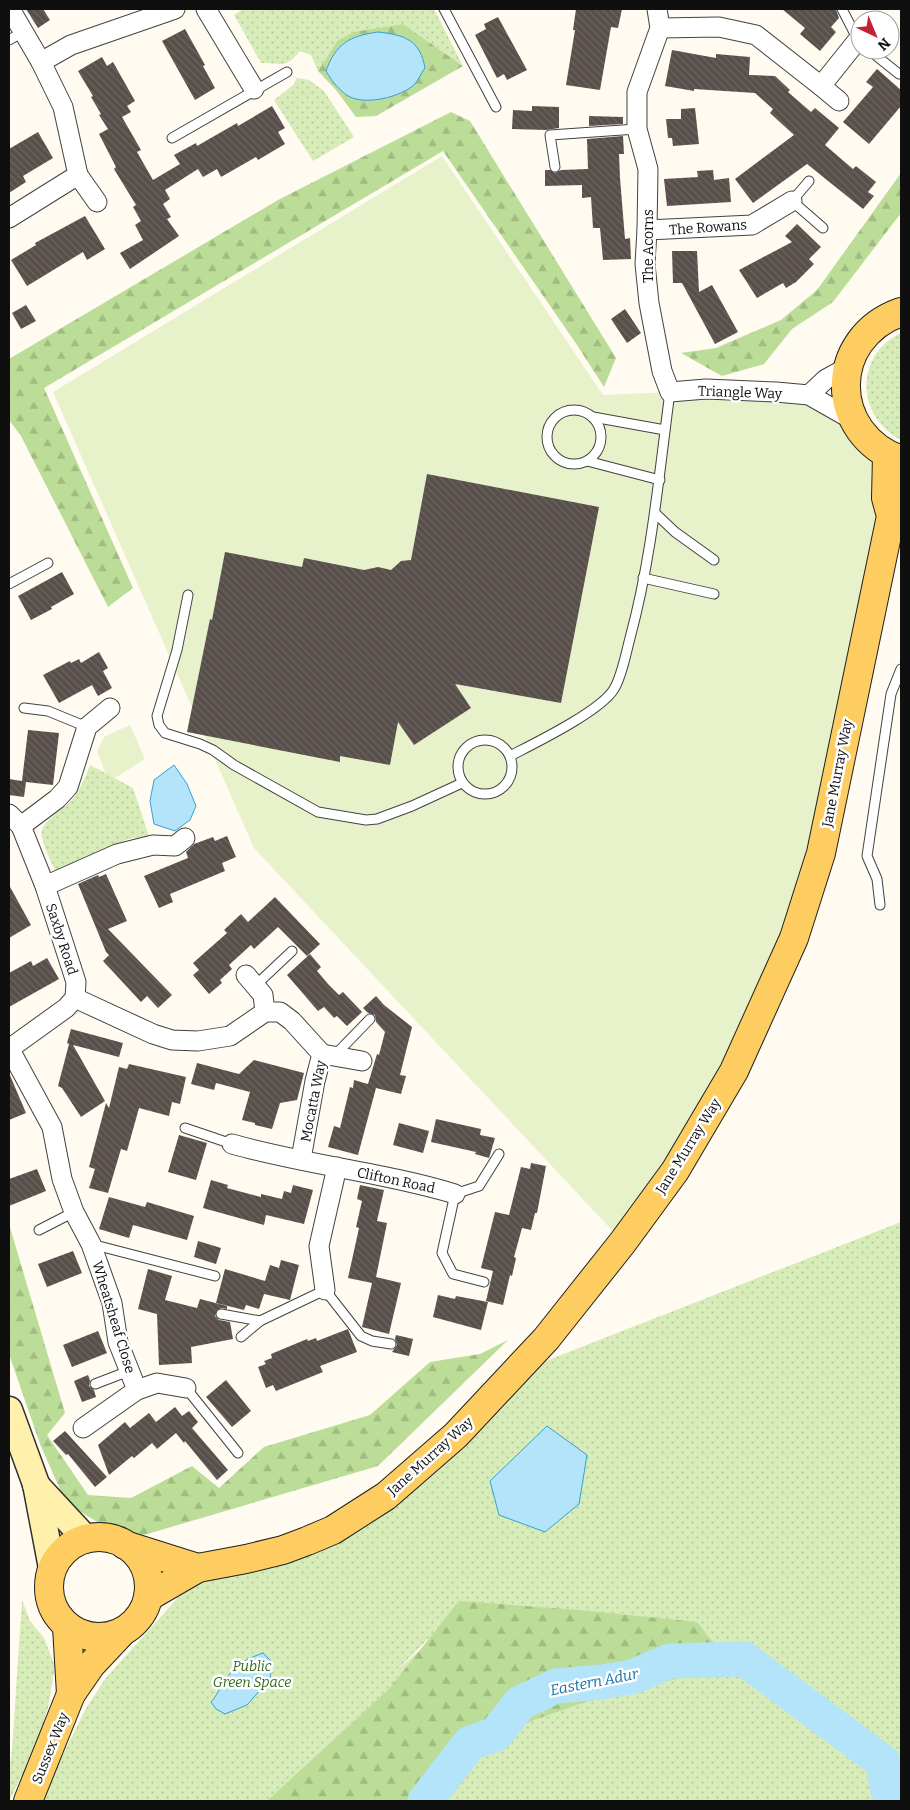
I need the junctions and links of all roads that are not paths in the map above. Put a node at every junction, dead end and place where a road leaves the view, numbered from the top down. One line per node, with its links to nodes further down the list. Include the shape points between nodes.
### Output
1 (10, 9): 9 (street)
2 (175, 9): 12 (street, via 71,45)
3 (206, 9): 16 (street)
4 (444, 9): 18 (lane)
5 (657, 9): 8 (street, The Acorns)
6 (842, 9): 7 (lane)
7 (850, 22)
8 (660, 28): 15 (street, via 719,27 756,35); 19 (street, The Acorns, via 637,92)
9 (16, 36): 12 (street)
10 (850, 56): 15 (street)
11 (882, 60): 14 (lane)
12 (40, 62): 22 (street, via 63,107)
13 (287, 72): 16 (lane)
14 (899, 74)
15 (821, 86): 17 (street)
16 (254, 90): 20 (lane)
17 (839, 101)
18 (496, 108)
19 (637, 129): 21 (lane, via 550,135); 28 (street, The Acorns, via 648,169)
20 (172, 138)
21 (554, 167)
22 (78, 175): 25 (street); 26 (street)
23 (809, 181): 24 (lane)
24 (792, 201): 27 (lane); 28 (street, The Rowans, via 752,225)
25 (97, 202)
26 (9, 218)
27 (823, 228)
28 (647, 230): 31 (street, The Acorns, via 645,264 649,303 662,371)
29 (901, 312): 30 (main road, via 870,330 856,347)
30 (848, 367): 32 (street, via 826,379); 34 (main road, via 846,397)
31 (670, 392): 32 (street, Triangle Way, via 706,389); 35 (lane)
32 (809, 396): 34 (street, Triangle Way)
33 (593, 417): 35 (lane); 37 (lane, via 601,432 601,440 594,456); 37 (lane, via 578,410 561,413 549,426 547,436 548,445 560,460 578,464)
34 (853, 420): 36 (main road, via 868,441)
35 (665, 430): 38 (lane)
36 (894, 458): 39 (main road, Jane Murray Way, via 886,498)
37 (587, 461): 38 (lane)
38 (660, 480): 40 (lane)
39 (896, 512): 92 (main road, Jane Murray Way, via 839,760 821,854 800,919 734,1072 675,1171 546,1339 456,1435 386,1496 333,1530 307,1541 283,1550)
40 (655, 513): 41 (lane); 43 (lane)
41 (714, 560)
42 (48, 563): 44 (lane)
43 (643, 578): 45 (lane); 51 (lane, via 637,612 614,689 597,706)
44 (9, 584)
45 (714, 594)
46 (188, 595): 52 (lane, via 177,650 156,716 165,733 213,750 234,765 327,814 377,819)
47 (901, 669): 56 (lane, via 891,694 867,856 877,879)
48 (24, 708): 50 (lane, via 48,711)
49 (110, 708): 50 (street)
50 (87, 727): 53 (street, via 68,787 57,799)
51 (510, 756): 52 (lane, via 511,776 499,791 480,794); 52 (lane, via 497,743 486,740 473,742 458,762)
52 (462, 783)
53 (15, 820): 55 (street, Saxby Road)
54 (185, 838): 55 (street, Saxby Road, via 175,846 153,845 117,854)
55 (46, 886): 59 (street, Saxby Road, via 76,982)
56 (880, 905)
57 (292, 951): 58 (lane)
58 (251, 980): 60 (street, via 263,995)
59 (75, 998): 60 (street, via 172,1040 198,1041 230,1036); 62 (street, via 66,1008)
60 (265, 1012): 63 (street, Mocatta Way, via 280,1012)
61 (370, 1020): 63 (lane)
62 (9, 1048): 71 (street, Wheatsheaf Close, via 52,1127 62,1179)
63 (328, 1055): 64 (street); 68 (street, Mocatta Way, via 315,1081)
64 (362, 1061)
65 (186, 1128): 66 (lane)
66 (232, 1144): 68 (street, Clifton Road)
67 (499, 1154): 70 (lane, via 479,1186)
68 (301, 1159): 69 (street, Clifton Road)
69 (337, 1167): 70 (street, Clifton Road); 76 (street, Clifton Road, via 319,1246)
70 (456, 1194): 75 (lane, via 442,1253 453,1274)
71 (74, 1212): 72 (lane); 73 (street, Wheatsheaf Close)
72 (39, 1230)
73 (91, 1244): 74 (lane, Wheatsheaf Close); 81 (street, Wheatsheaf Close, via 112,1303 118,1342)
74 (215, 1276)
75 (484, 1282)
76 (325, 1290): 78 (lane); 80 (lane, via 361,1336)
77 (221, 1314): 78 (lane)
78 (260, 1320): 79 (lane)
79 (241, 1337)
80 (391, 1344)
81 (129, 1370): 82 (lane); 84 (street, Wheatsheaf Close)
82 (96, 1384)
83 (186, 1388): 84 (street, Wheatsheaf Close, via 157,1383); 87 (lane, Wheatsheaf Close)
84 (137, 1390): 86 (street, Wheatsheaf Close)
85 (9, 1410): 88 (street)
86 (83, 1428)
87 (238, 1454)
88 (36, 1484): 89 (street); 91 (street)
89 (86, 1539): 90 (main road, via 99,1537); 91 (main road, via 60,1555)
90 (125, 1545): 92 (main road, Jane Murray Way); 93 (main road, via 144,1567)
91 (52, 1568): 94 (main road, via 50,1600 56,1615)
92 (198, 1568): 93 (main road, Jane Murray Way)
93 (148, 1597): 95 (main road, via 143,1611)
94 (67, 1627): 95 (main road, via 94,1637); 96 (main road, Sussex Way)
95 (122, 1632): 96 (main road, Sussex Way, via 91,1665)
96 (71, 1694): 97 (main road, Sussex Way)
97 (28, 1801)

